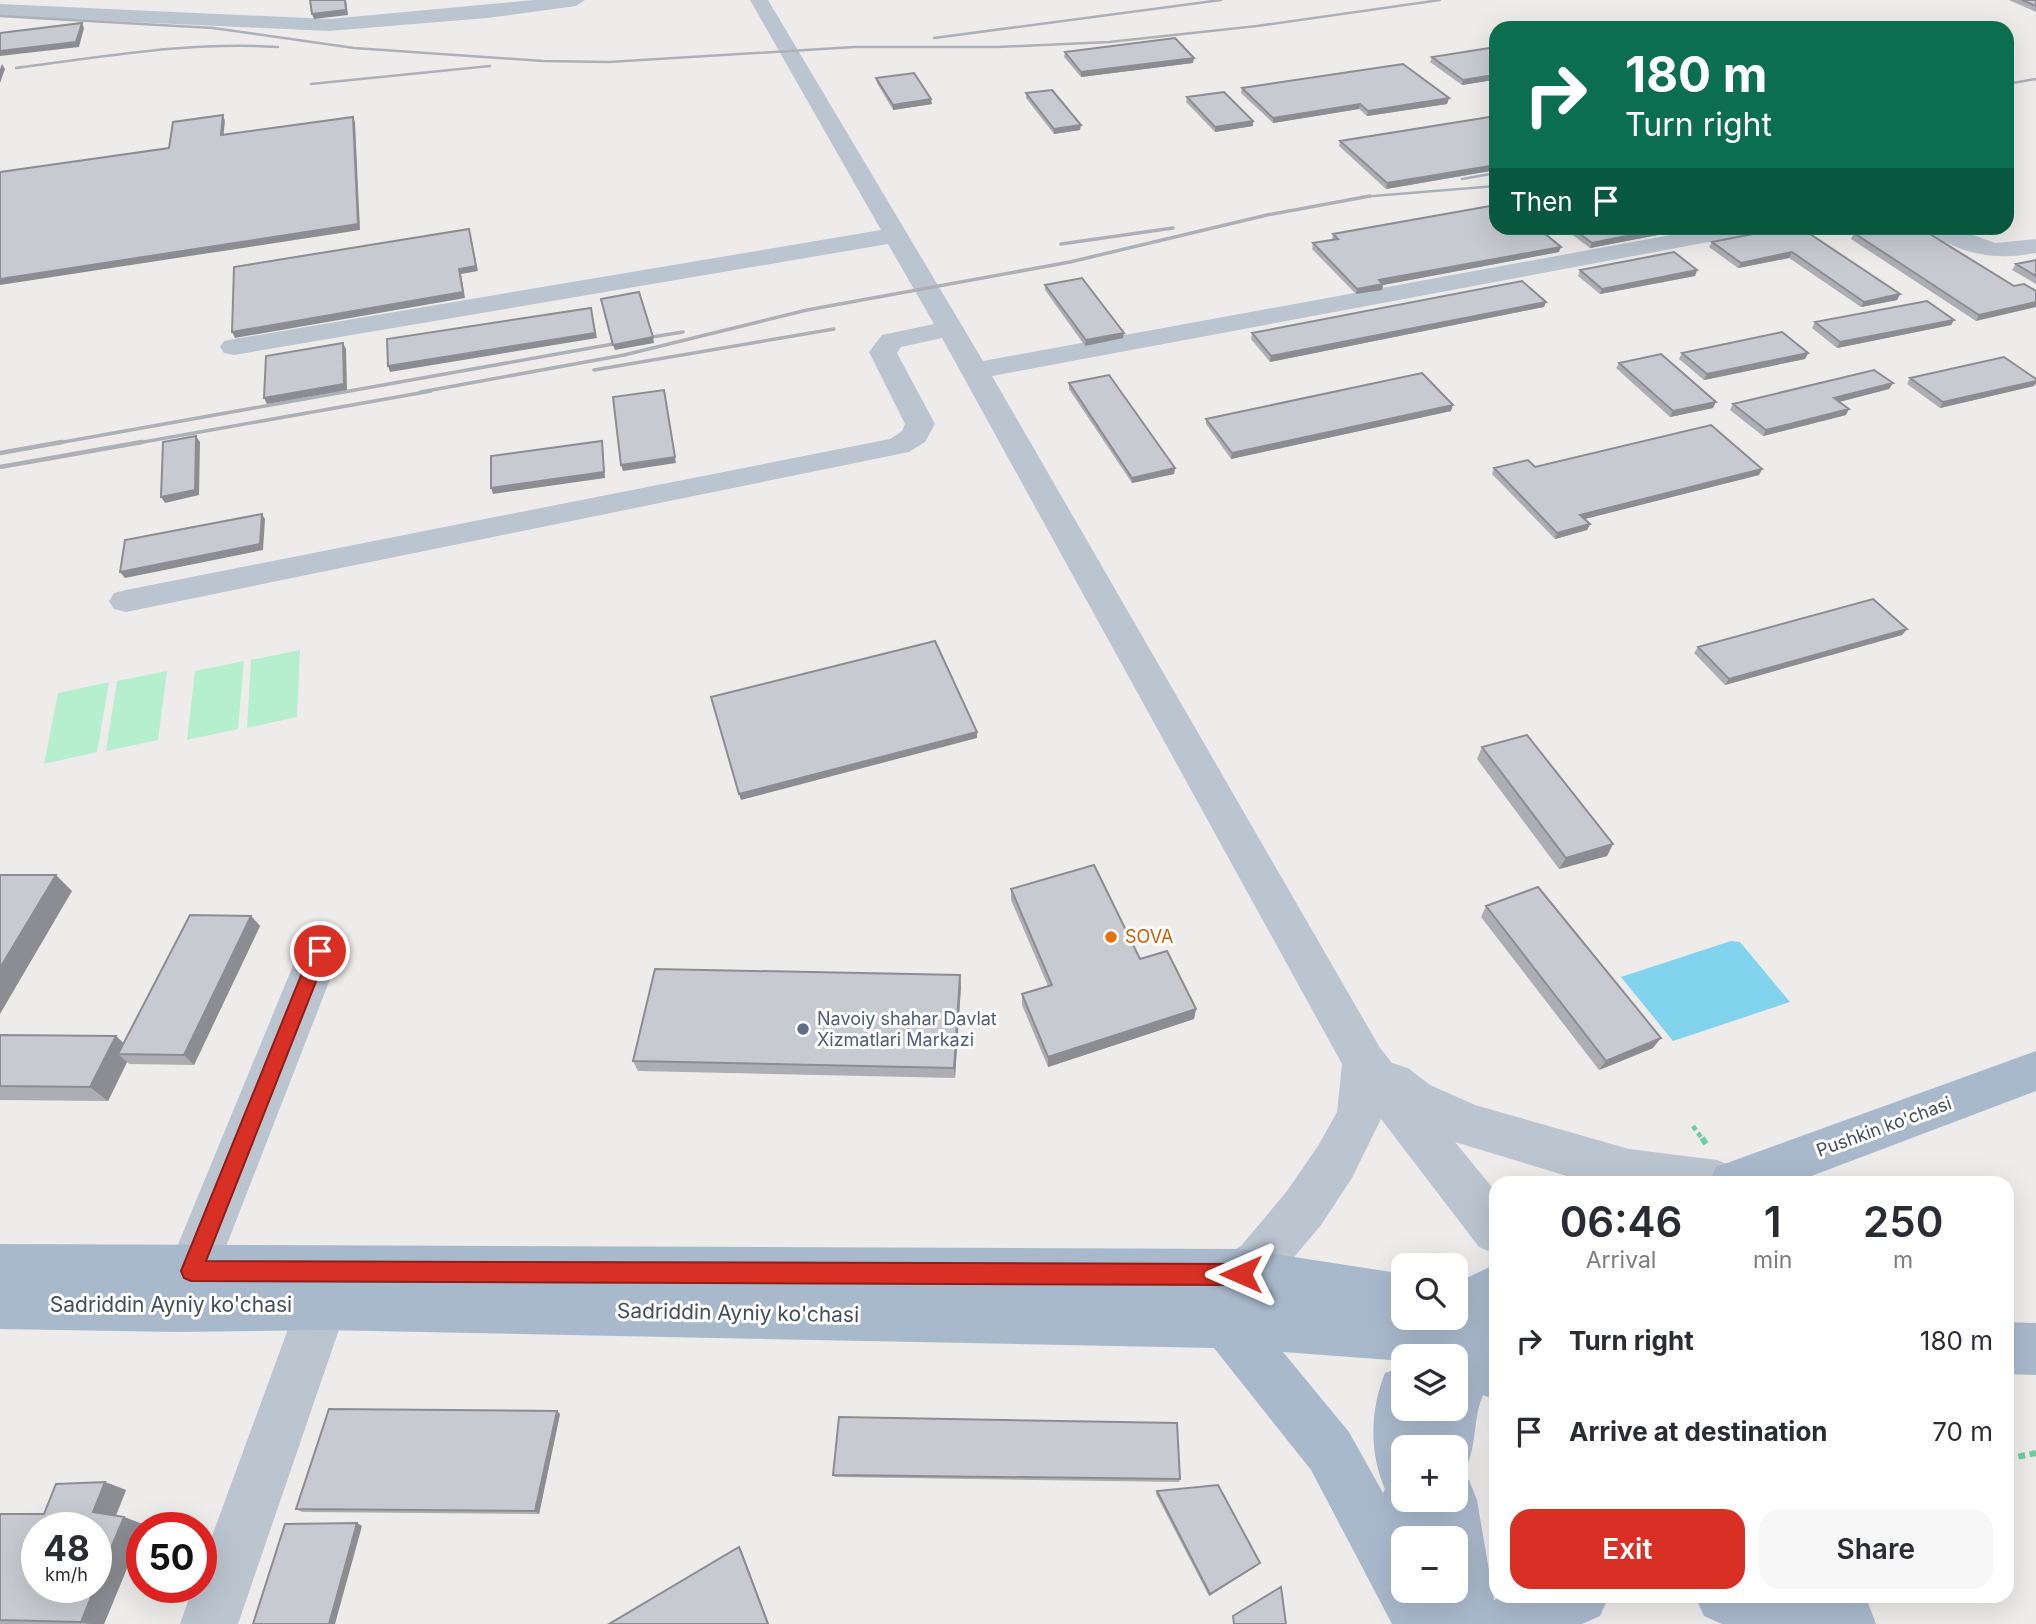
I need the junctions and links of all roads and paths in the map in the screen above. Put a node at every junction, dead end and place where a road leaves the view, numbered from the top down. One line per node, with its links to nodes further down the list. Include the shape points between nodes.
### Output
1 (576, 0): 3 (street, via 329,25)
2 (759, 0): 4 (street)
3 (0, 10)
4 (896, 235): 8 (street); 9 (street)
5 (1708, 235): 10 (street)
6 (1952, 235): 7 (street, via 1986,250 2007,252)
7 (2036, 246)
8 (950, 328): 10 (street); 11 (street, via 892,341 883,352 920,424 915,436 900,446)
9 (234, 347)
10 (975, 371): 13 (street)
11 (125, 601)
12 (320, 951): 20 (street)
13 (1364, 1062): 15 (street, via 1414,1100 1468,1125 1629,1172); 17 (street); 21 (street, via 1360,1116 1335,1162)
14 (2036, 1071): 16 (main road, Pushkin ko'chasi)
15 (1661, 1176)
16 (1751, 1176)
17 (1489, 1221)
18 (0, 1269): 20 (main road, Sadriddin Ayniy ko'chasi)
19 (328, 1288): 20 (main road, Sadriddin Ayniy ko'chasi); 21 (main road, Sadriddin Ayniy ko'chasi); 35 (street)
20 (184, 1289): 23 (main road, Sadriddin Ayniy ko'chasi)
21 (1234, 1299): 22 (main road, Sadriddin Ayniy ko'chasi); 24 (main road, Sadriddin Ayniy ko'chasi); 29 (main road, via 1330,1451)
22 (1391, 1299)
23 (0, 1304)
24 (1471, 1331)
25 (2014, 1348): 26 (main road)
26 (2036, 1349)
27 (2036, 1453): 28 (path)
28 (2014, 1458)
29 (1391, 1562)
30 (1413, 1603): 36 (main road)
31 (1427, 1603): 37 (main road)
32 (1466, 1603): 38 (main road)
33 (1562, 1603): 39 (main road)
34 (1773, 1605): 40 (main road)
35 (209, 1624)
36 (1424, 1624)
37 (1431, 1624)
38 (1469, 1624)
39 (1507, 1624)
40 (1847, 1624)

